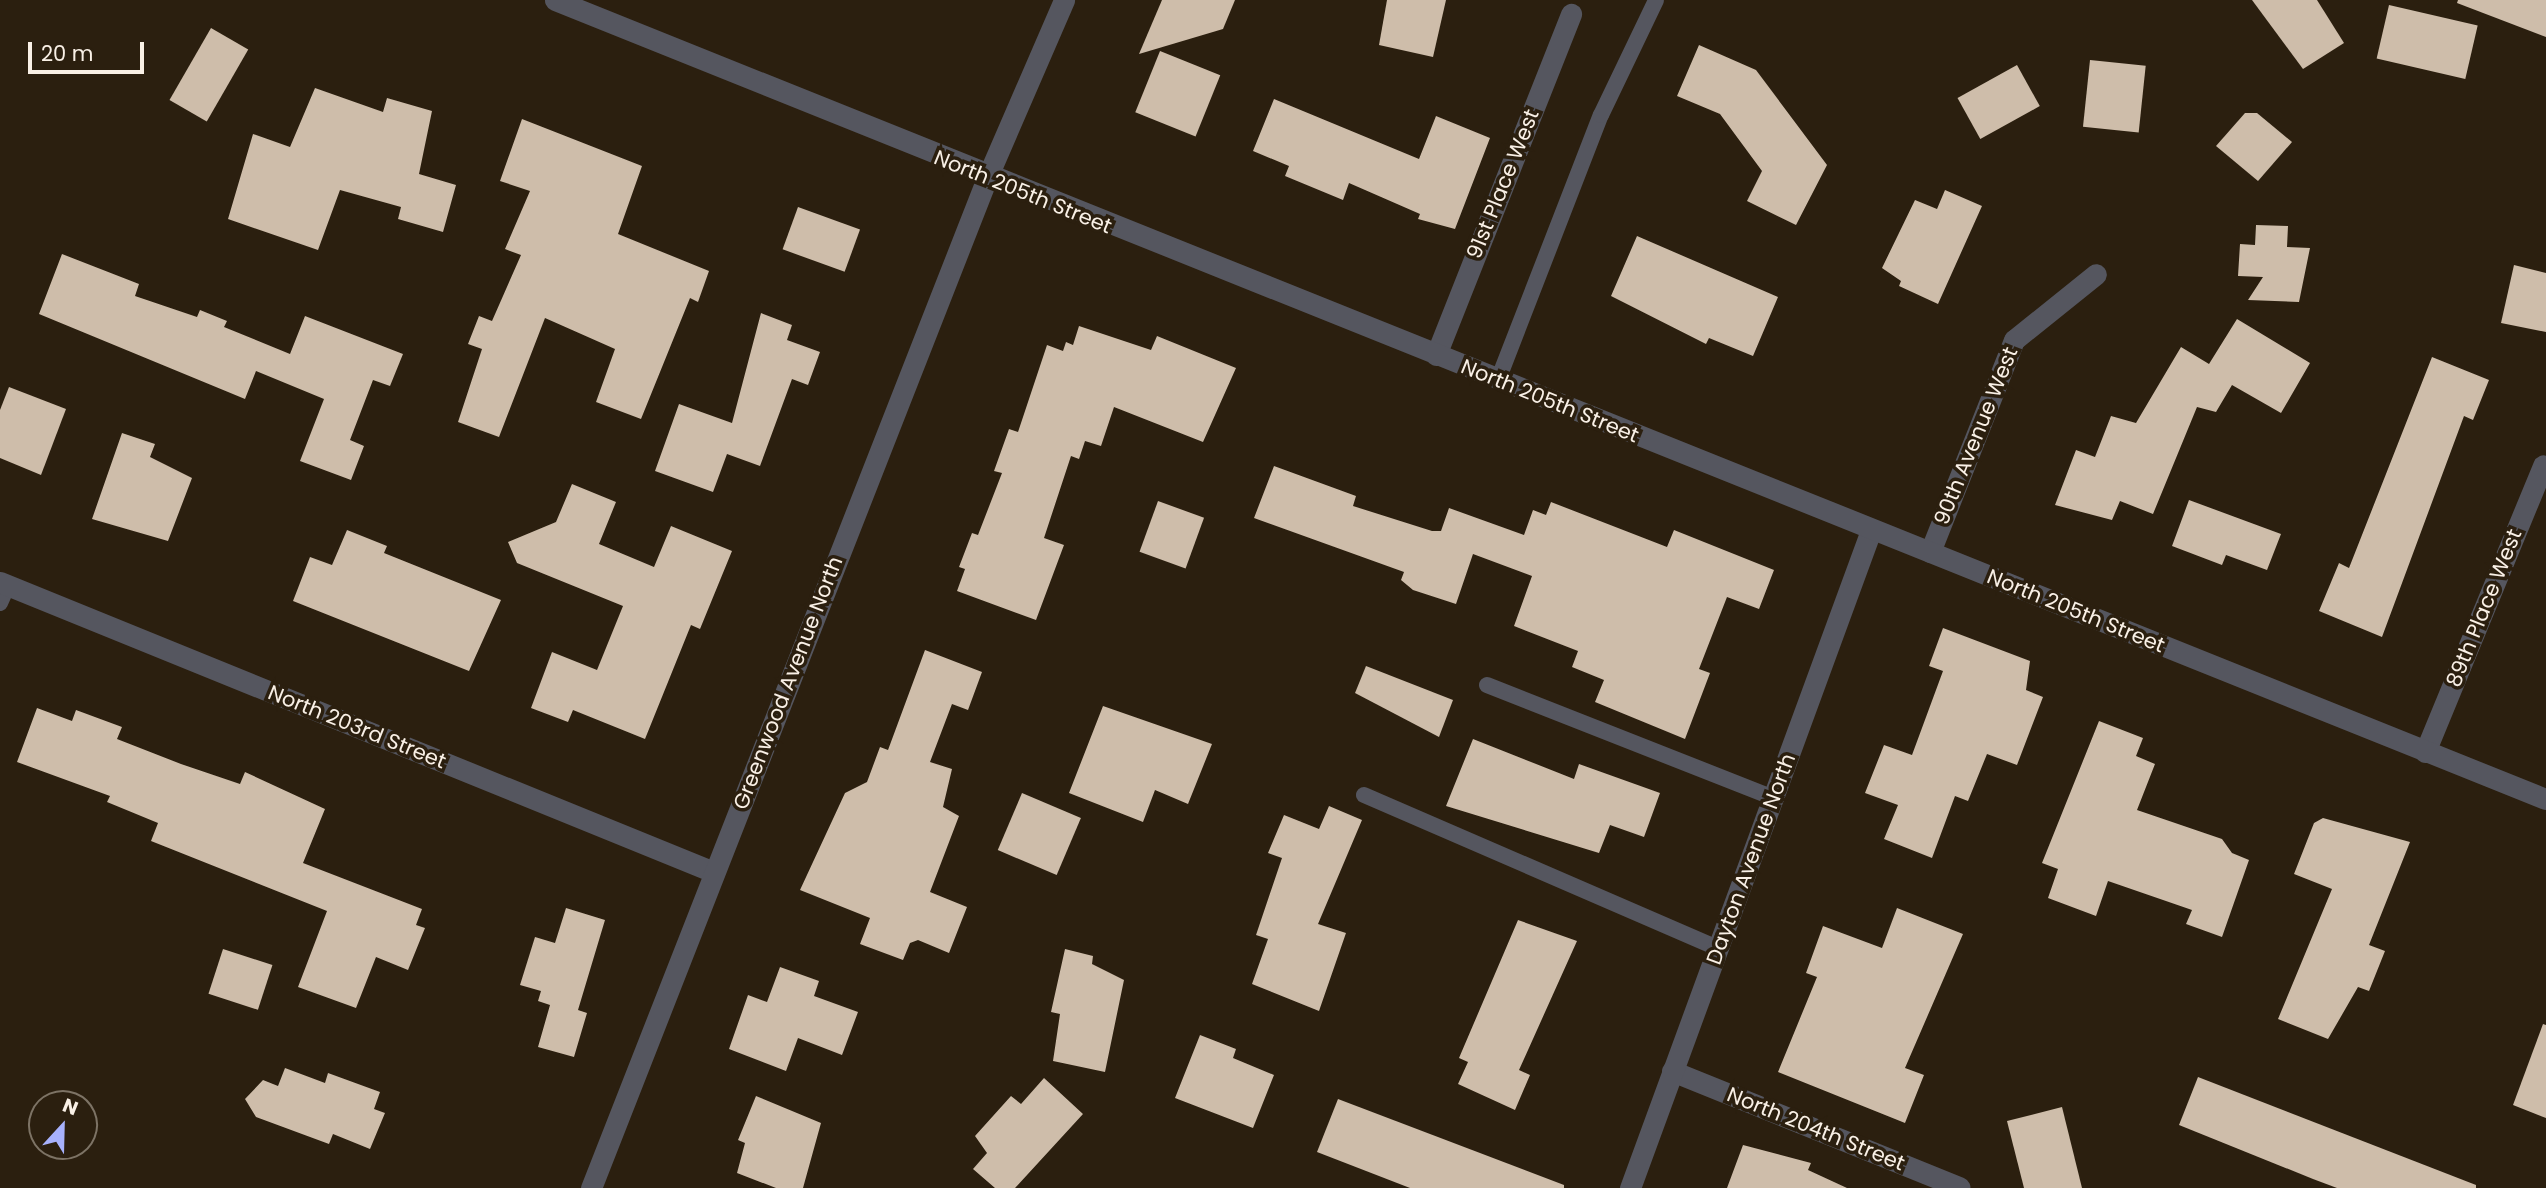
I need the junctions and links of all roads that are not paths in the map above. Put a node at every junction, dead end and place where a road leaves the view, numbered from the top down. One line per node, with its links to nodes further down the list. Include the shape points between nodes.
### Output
1 (555, 0): 5 (street, North 205th Street)
2 (1064, 0): 5 (street, Greenwood Avenue North)
3 (1656, 0): 8 (lane, via 1601,115)
4 (1571, 14): 7 (street, 91st Place West)
5 (987, 178): 7 (street, North 205th Street); 18 (street, Greenwood Avenue North)
6 (2096, 274): 11 (street, 90th Avenue West, via 2014,340)
7 (1436, 355): 8 (street, North 205th Street)
8 (1497, 380): 10 (street, North 205th Street)
9 (2543, 465): 14 (street, 89th Place West)
10 (1871, 530): 11 (street, North 205th Street); 16 (street, Dayton Avenue North)
11 (1930, 552): 14 (street, North 205th Street)
12 (3, 590): 18 (street, North 203rd Street)
13 (1487, 685): 16 (lane)
14 (2425, 752): 17 (street, North 205th Street)
15 (1364, 795): 19 (lane)
16 (1774, 798): 19 (street, Dayton Avenue North)
17 (2546, 799)
18 (714, 872): 22 (street, Greenwood Avenue North)
19 (1718, 948): 20 (street, Dayton Avenue North)
20 (1672, 1071): 21 (street, North 204th Street); 23 (street, Dayton Avenue North)
21 (1959, 1187)
22 (591, 1188)
23 (1630, 1188)

